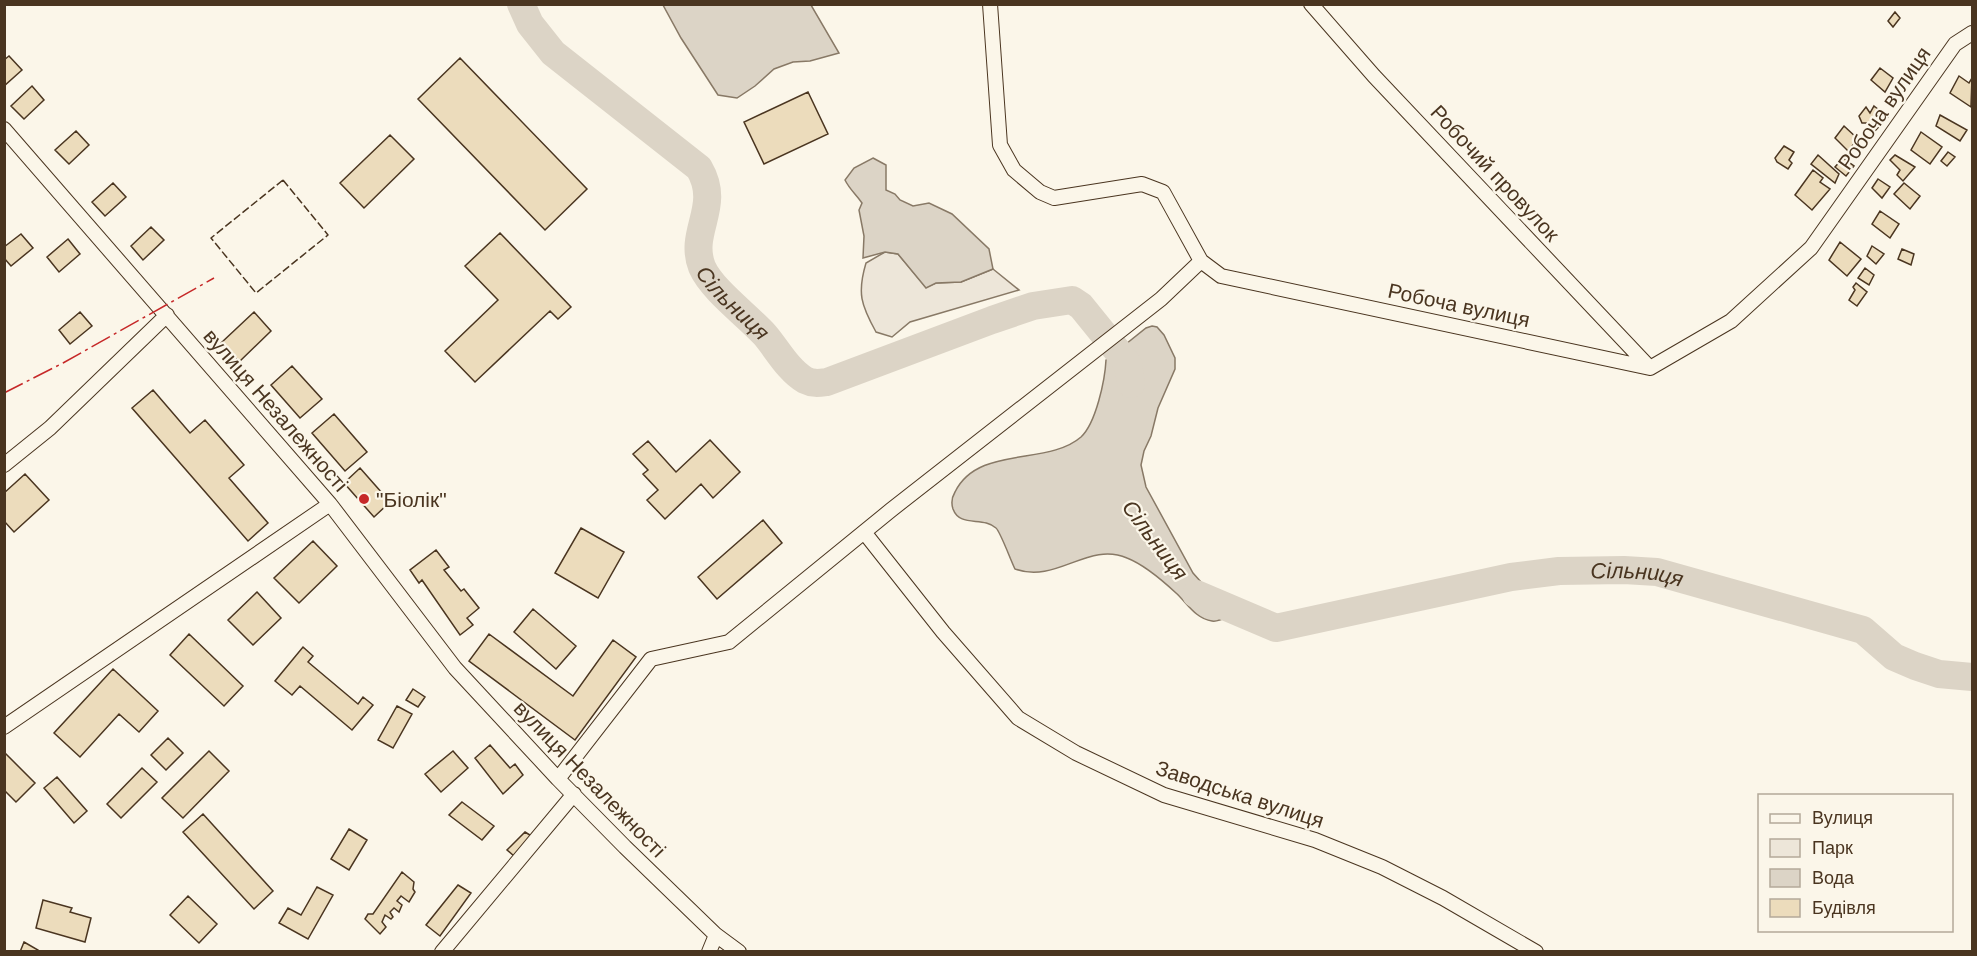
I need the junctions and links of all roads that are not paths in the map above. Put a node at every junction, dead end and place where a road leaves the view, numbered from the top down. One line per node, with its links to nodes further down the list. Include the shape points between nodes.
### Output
1 (990, 4): 5 (street, Робоча вулиця, via 1000,145 1014,170 1040,192 1054,198 1142,184 1163,192)
2 (1311, 4): 7 (street, Робочий провулок)
3 (1972, 33): 7 (street, Робоча вулиця, via 1955,44 1811,248 1731,321)
4 (4, 129): 6 (street, вулиця Незалежності)
5 (1202, 261): 7 (street, Робоча вулиця, via 1221,276); 10 (street, via 1161,299)
6 (167, 315): 8 (street, via 50,428); 9 (street, вулиця Незалежності)
7 (1650, 368)
8 (4, 465)
9 (330, 504): 11 (street); 12 (street, вулиця Незалежності, via 455,668)
10 (864, 532): 12 (street, via 729,642 651,659); 18 (street, Заводська вулиця, via 1018,718 1076,753 1164,795 1314,840 1382,867)
11 (4, 727)
12 (558, 779): 13 (street, вулиця Незалежності)
13 (574, 794): 14 (street, вулиця Незалежності); 15 (street)
14 (717, 935): 16 (street); 17 (street, вулиця Незалежності)
15 (442, 951)
16 (709, 951)
17 (739, 951)
18 (1536, 951)

